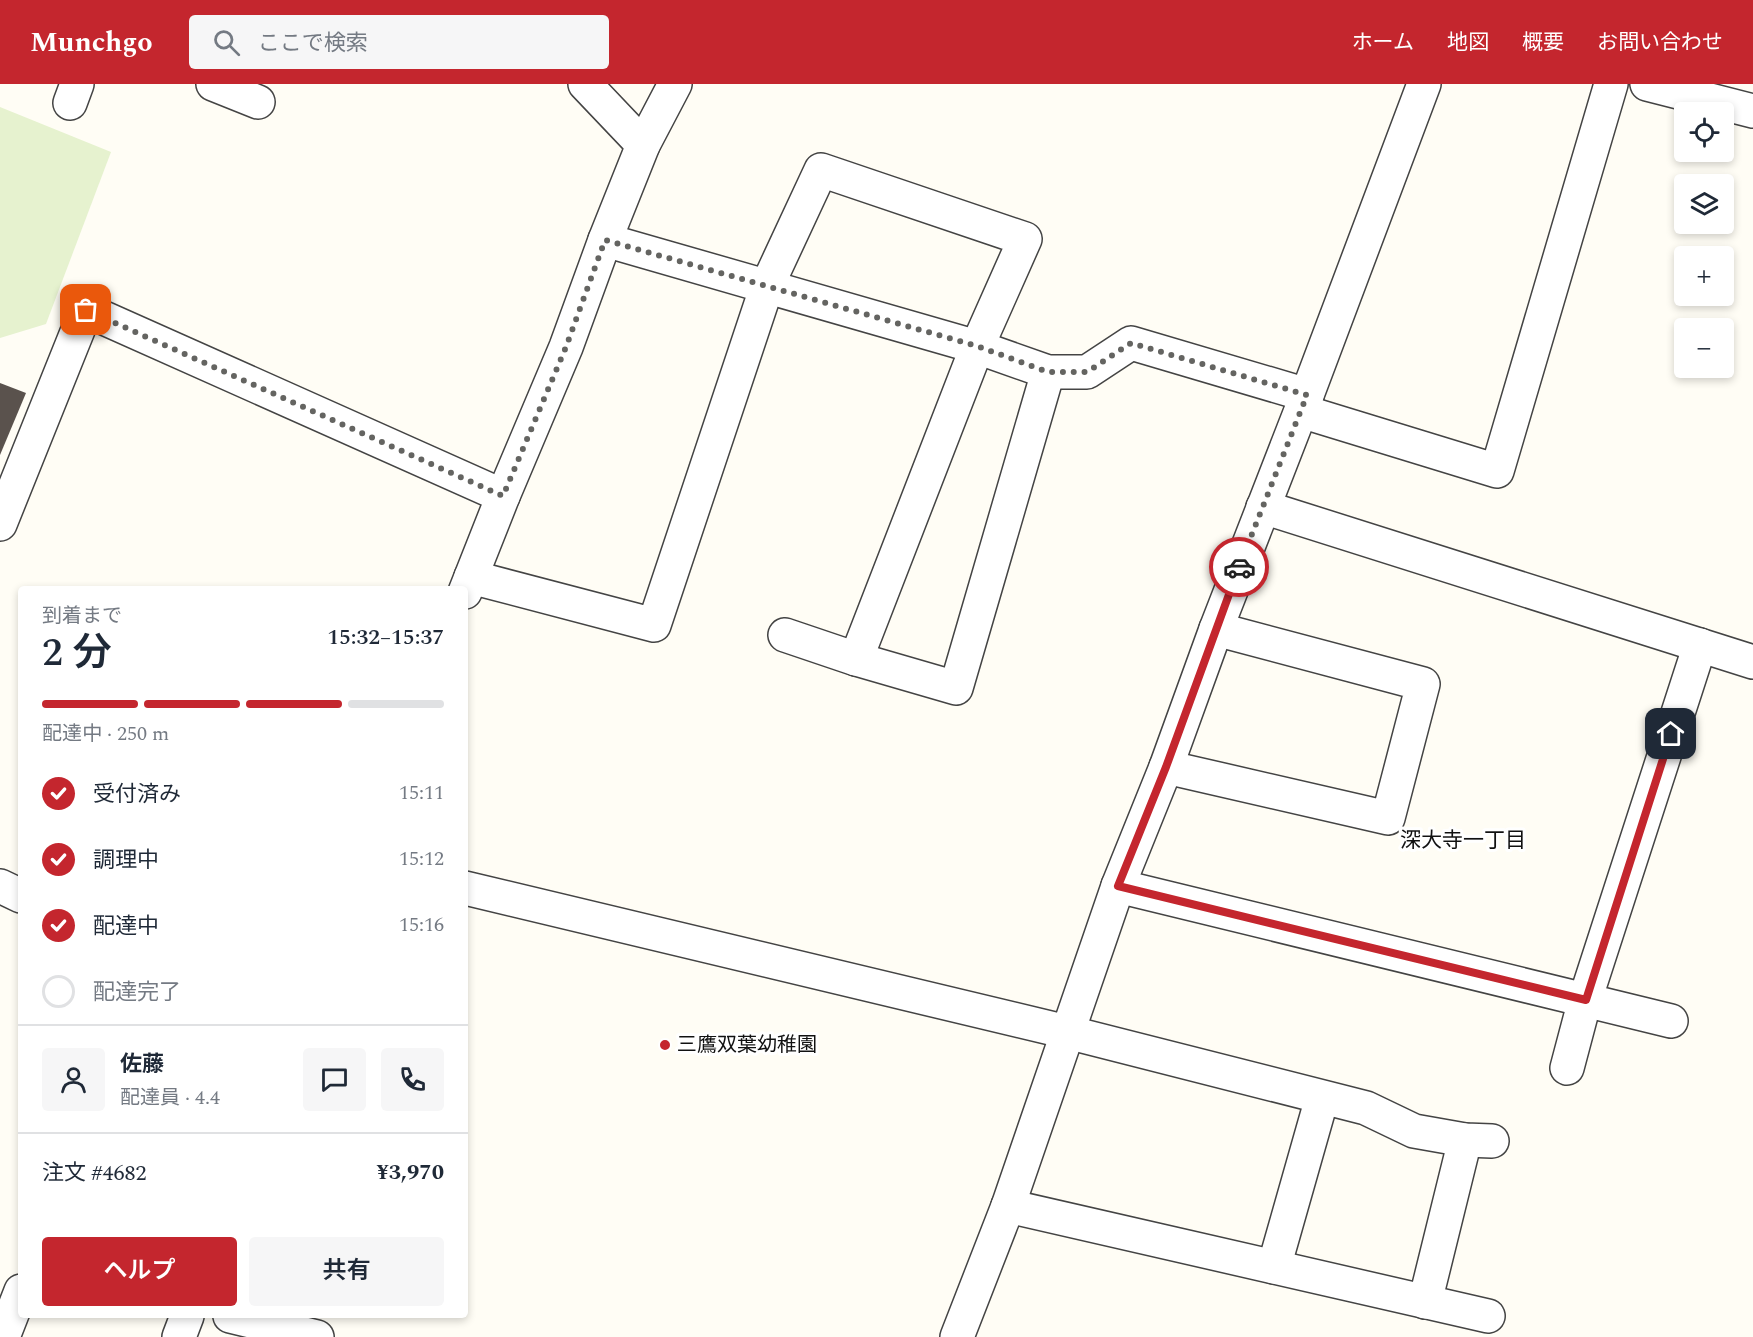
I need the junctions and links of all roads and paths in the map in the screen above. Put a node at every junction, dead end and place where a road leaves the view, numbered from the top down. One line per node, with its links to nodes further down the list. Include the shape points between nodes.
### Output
1 (213, 84): 8 (street)
2 (585, 84): 10 (street)
3 (675, 84): 10 (street)
4 (1424, 84): 15 (street)
5 (1611, 84): 15 (street, via 1497,471)
6 (1647, 84): 7 (street)
7 (1693, 90): 9 (street)
8 (258, 102)
9 (1753, 111)
10 (643, 145): 11 (street)
11 (605, 240): 12 (street); 16 (street, via 566,347)
12 (767, 286): 13 (street); 13 (street, via 820,170 1025,239); 19 (street, via 654,626)
13 (977, 346): 14 (street); 23 (street)
14 (1048, 372): 15 (street, via 1087,372 1131,343); 23 (street, via 956,688)
15 (1304, 403): 17 (street)
16 (503, 496): 18 (street, via 86,310); 19 (street)
17 (1263, 507): 20 (street); 22 (street)
18 (0, 524)
19 (468, 585)
20 (1216, 629): 25 (street); 25 (street, via 1423,684 1388,818)
21 (785, 635): 23 (street)
22 (1700, 645): 24 (street); 30 (street)
23 (856, 658)
24 (1753, 662)
25 (1166, 767): 27 (street)
26 (0, 886): 29 (street)
27 (1118, 886): 30 (street); 32 (street)
28 (468, 889): 32 (street)
29 (18, 895)
30 (1586, 1000): 31 (street); 33 (street)
31 (1671, 1021)
32 (1067, 1032): 34 (street); 35 (street)
33 (1567, 1068)
34 (1322, 1098): 36 (street); 38 (street, via 1366,1108 1414,1131 1478,1140)
35 (1008, 1206): 36 (street); 45 (street)
36 (1274, 1267): 38 (street)
37 (18, 1300): 42 (street)
38 (1425, 1302): 39 (street)
39 (1488, 1316)
40 (186, 1318): 43 (street)
41 (238, 1318): 44 (street)
42 (3, 1337)
43 (179, 1337)
44 (317, 1337)
45 (957, 1337)

